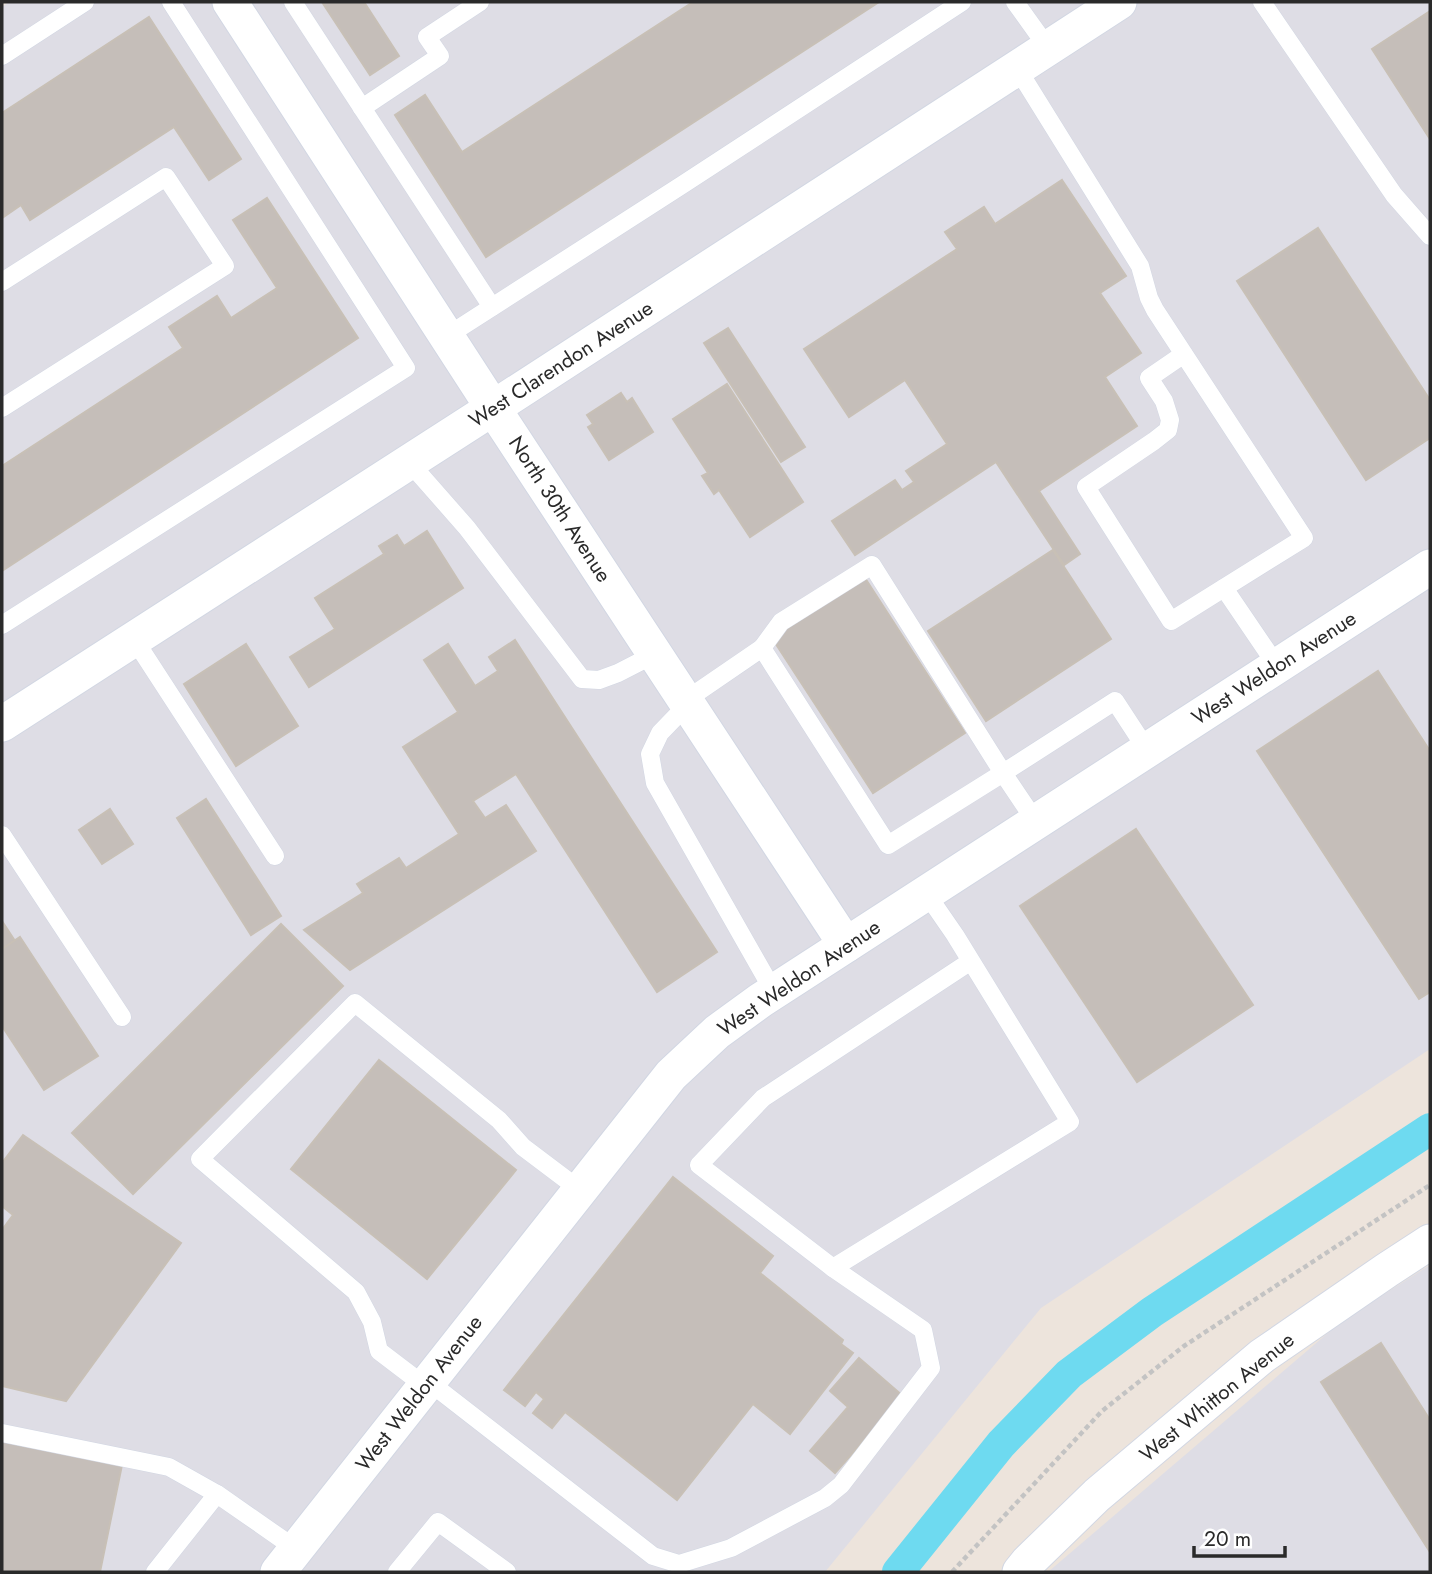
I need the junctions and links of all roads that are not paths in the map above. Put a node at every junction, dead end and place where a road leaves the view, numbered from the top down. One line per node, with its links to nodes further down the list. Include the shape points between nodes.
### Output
1 (85, 2): 11 (lane)
2 (171, 2): 24 (lane, via 406,368)
3 (230, 2): 17 (street, North 30th Avenue)
4 (293, 2): 13 (lane)
5 (480, 2): 13 (lane, via 427,37 440,56)
6 (962, 2): 16 (lane)
7 (1015, 2): 10 (lane)
8 (1119, 2): 10 (street, West Clarendon Avenue)
9 (1262, 2): 14 (lane, via 1394,195)
10 (1048, 48): 12 (street, West Clarendon Avenue)
11 (2, 55)
12 (1017, 68): 18 (lane, via 1140,266 1149,298); 20 (street, West Clarendon Avenue)
13 (362, 108): 16 (lane)
14 (1430, 236)
15 (2, 282): 19 (lane, via 166,177 225,266)
16 (492, 307): 17 (lane)
17 (447, 336): 20 (street, North 30th Avenue)
18 (1185, 354): 23 (lane, via 1304,538); 23 (lane, via 1149,378 1164,401 1168,430 1086,487 1171,621)
19 (2, 408)
20 (494, 408): 21 (street, West Clarendon Avenue); 27 (street, North 30th Avenue)
21 (409, 462): 25 (street, West Clarendon Avenue); 27 (lane, via 467,528 582,679 599,680)
22 (1430, 567): 28 (street, West Weldon Avenue)
23 (1224, 588): 28 (lane)
24 (2, 625)
25 (134, 639): 30 (street, West Clarendon Avenue); 35 (lane)
26 (762, 648): 29 (lane); 32 (lane, via 888,845); 32 (lane, via 780,622 872,565)
27 (655, 654): 29 (street, North 30th Avenue)
28 (1277, 666): 31 (street, West Weldon Avenue)
29 (687, 702): 37 (street, North 30th Avenue); 39 (lane, via 660,733 650,754 655,783)
30 (2, 724)
31 (1147, 750): 32 (lane, via 1115,701); 33 (street, West Weldon Avenue)
32 (1003, 773): 33 (lane)
33 (1035, 822): 36 (street, West Weldon Avenue)
34 (2, 835): 40 (lane)
35 (275, 856)
36 (926, 893): 37 (street, West Weldon Avenue); 38 (lane)
37 (846, 945): 39 (street, West Weldon Avenue)
38 (971, 961): 43 (lane, via 1070,1122); 43 (lane, via 763,1098 699,1165)
39 (774, 992): 41 (street, West Weldon Avenue, via 717,1032 671,1075)
40 (122, 1017)
41 (580, 1190): 44 (street, West Weldon Avenue); 44 (lane, via 355,1003 200,1159 356,1292 372,1322 379,1351)
42 (1430, 1242): 51 (street, West Whitton Avenue, via 1262,1356 1097,1494)
43 (833, 1268): 44 (lane, via 923,1330 931,1368 841,1485 825,1498 732,1548 679,1564 653,1556)
44 (427, 1384): 47 (street, West Weldon Avenue)
45 (2, 1433): 46 (lane, via 169,1467)
46 (217, 1494): 47 (lane); 48 (lane)
47 (287, 1560)
48 (155, 1572)
49 (397, 1572): 50 (lane, via 438,1522)
50 (507, 1572)
51 (1020, 1572)

